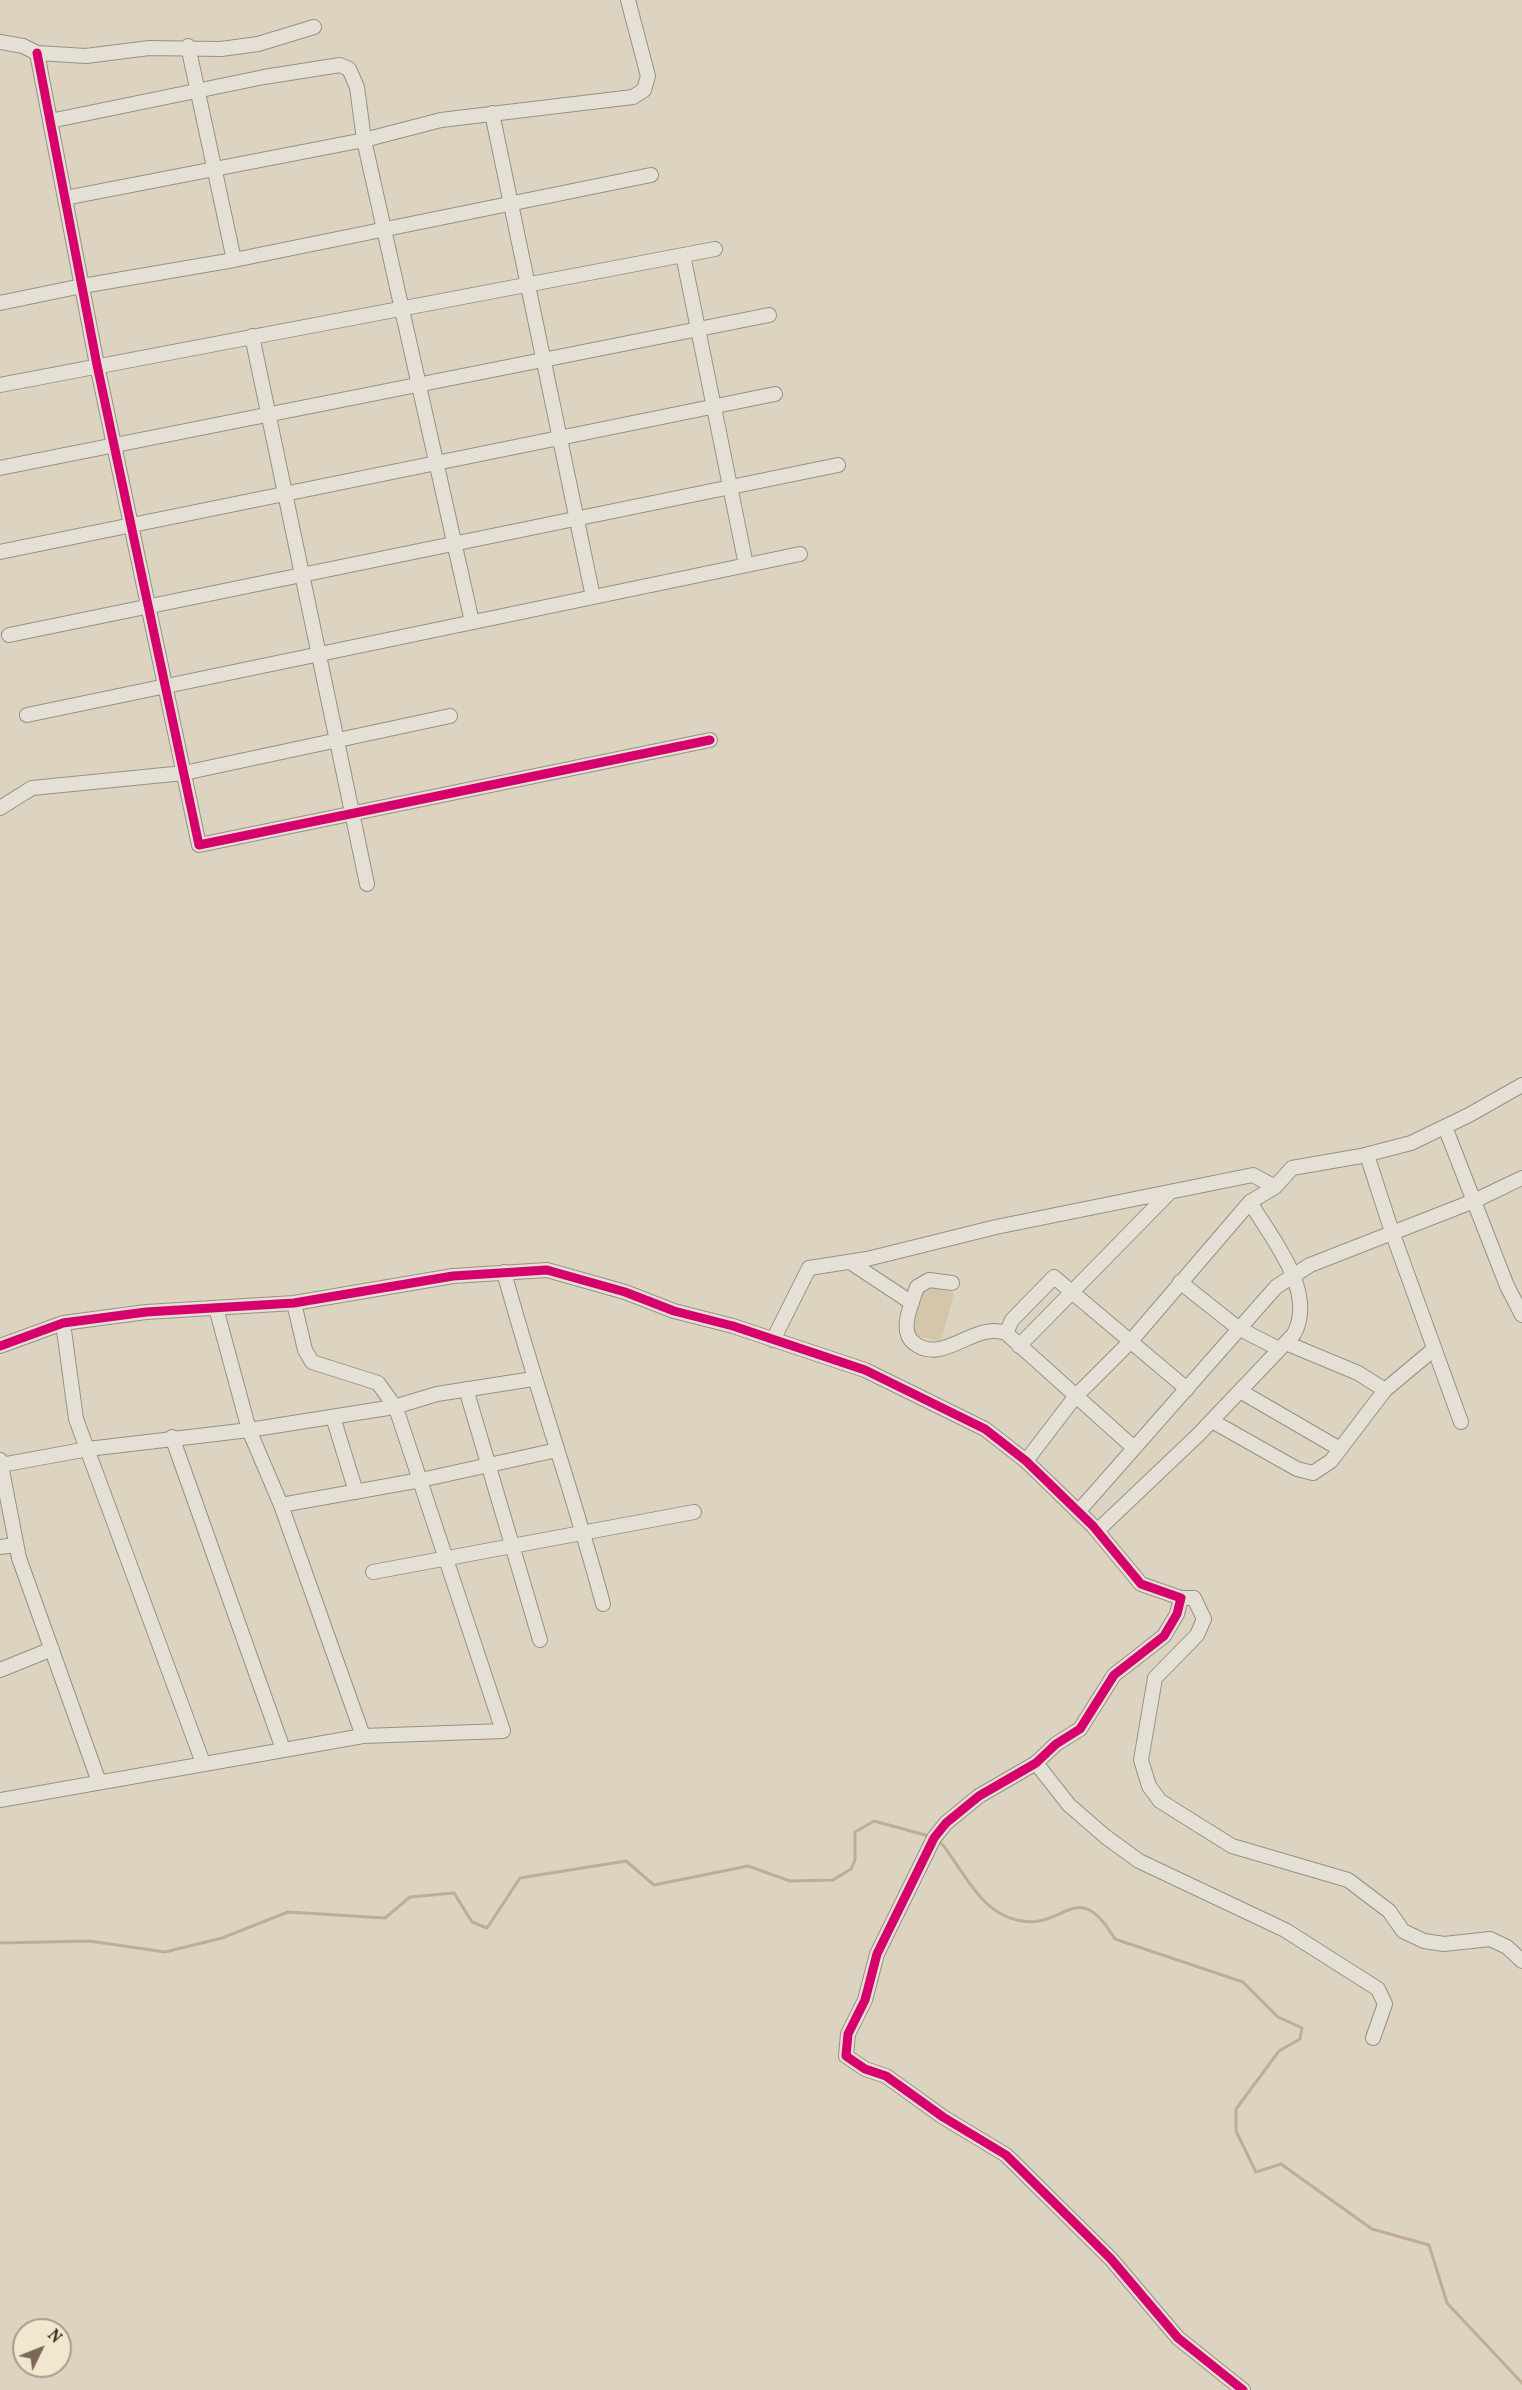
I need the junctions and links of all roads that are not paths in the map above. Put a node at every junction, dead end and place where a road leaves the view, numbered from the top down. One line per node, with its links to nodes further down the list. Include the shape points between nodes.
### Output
1 (628, 0): 7 (street, via 648,76 644,90 633,97)
2 (314, 27): 4 (street, via 258,44 221,49)
3 (0, 42): 5 (street)
4 (188, 46): 5 (street, via 86,56); 6 (street)
5 (37, 53): 8 (street)
6 (197, 92): 8 (street); 9 (street, via 340,65 349,69 357,87); 10 (street)
7 (492, 113): 9 (street, via 441,120); 13 (street)
8 (50, 121): 12 (street)
9 (364, 140): 10 (street); 14 (street)
10 (215, 167): 12 (street); 17 (street)
11 (651, 174): 13 (street)
12 (65, 198): 19 (street)
13 (513, 203): 14 (street); 18 (street)
14 (384, 230): 17 (street); 21 (street)
15 (715, 249): 16 (street)
16 (683, 255): 18 (street); 23 (street)
17 (234, 260): 19 (street)
18 (528, 284): 21 (street); 25 (street)
19 (82, 286): 20 (street); 26 (street)
20 (0, 303)
21 (403, 308): 24 (street); 28 (street)
22 (769, 315): 23 (street)
23 (700, 329): 25 (street); 30 (street)
24 (252, 336): 26 (street); 31 (street)
25 (545, 360): 28 (street); 32 (street)
26 (97, 365): 27 (street); 33 (street)
27 (0, 385)
28 (421, 385): 31 (street); 34 (street)
29 (776, 394): 30 (street)
30 (715, 406): 32 (street); 37 (street)
31 (267, 416): 33 (street); 38 (street)
32 (561, 437): 34 (street); 39 (street)
33 (114, 447): 36 (street); 40 (street)
34 (437, 462): 38 (street); 41 (street)
35 (838, 465): 37 (street)
36 (0, 468)
37 (731, 487): 39 (street); 44 (street)
38 (284, 493): 40 (street); 45 (street)
39 (577, 519): 41 (street); 46 (street)
40 (132, 524): 42 (street); 47 (street)
41 (455, 544): 45 (street); 48 (street)
42 (0, 552)
43 (800, 554): 44 (street)
44 (746, 565): 46 (street)
45 (301, 575): 47 (street); 50 (street)
46 (593, 597): 48 (street)
47 (148, 607): 49 (street); 51 (street)
48 (472, 622): 50 (street)
49 (9, 635)
50 (318, 655): 51 (street); 54 (street)
51 (165, 686): 52 (street); 56 (street)
52 (27, 715)
53 (450, 716): 54 (street)
54 (336, 740): 56 (street); 58 (street)
55 (710, 740): 58 (street)
56 (184, 773): 57 (street, via 32,788); 58 (street, via 199,846)
57 (0, 808)
58 (352, 814): 59 (street)
59 (367, 884)
60 (1522, 1085): 61 (street)
61 (1445, 1126): 62 (street, via 1411,1143); 66 (street)
62 (1367, 1155): 64 (street, via 1292,1168); 68 (street)
63 (1522, 1178): 66 (street)
64 (1275, 1186): 65 (street, via 1253,1175); 67 (street)
65 (1170, 1192): 69 (street); 74 (street)
66 (1474, 1201): 68 (street); 78 (street)
67 (1250, 1202): 71 (street); 72 (street)
68 (1392, 1232): 71 (street); 87 (street)
69 (850, 1262): 75 (street); 82 (street, via 809,1268)
70 (504, 1272): 76 (street, via 453,1276); 82 (street, via 547,1270); 88 (street)
71 (1292, 1274): 80 (street); 86 (street, via 1302,1311 1298,1326)
72 (1180, 1282): 80 (street); 83 (street)
73 (952, 1283): 75 (street, via 925,1281)
74 (1072, 1293): 81 (street, via 1054,1277 1012,1320); 83 (street); 85 (street)
75 (912, 1303): 81 (street, via 906,1334 924,1349 938,1350 985,1333)
76 (294, 1304): 77 (street); 94 (street, via 305,1350 312,1362 378,1383)
77 (216, 1308): 79 (street); 98 (street)
78 (1522, 1316)
79 (63, 1323): 84 (street); 101 (street, via 76,1419)
80 (1238, 1328): 86 (street); 90 (street)
81 (1006, 1333): 85 (street)
82 (773, 1340): 104 (street, via 866,1370 985,1429)
83 (1131, 1341): 90 (street); 93 (street)
84 (0, 1346)
85 (1019, 1346): 93 (street)
86 (1283, 1346): 91 (street, via 1358,1373); 92 (street)
87 (1434, 1349): 91 (street); 97 (street)
88 (533, 1379): 89 (street); 103 (street)
89 (466, 1389): 94 (street); 106 (street)
90 (1187, 1389): 100 (street)
91 (1385, 1390): 102 (street)
92 (1240, 1391): 96 (street); 102 (street)
93 (1075, 1397): 100 (street); 104 (street)
94 (394, 1407): 95 (street); 107 (street)
95 (333, 1417): 98 (street); 108 (street)
96 (1212, 1421): 102 (street, via 1303,1472 1319,1471); 112 (street)
97 (1461, 1422)
98 (249, 1430): 99 (street); 109 (street)
99 (172, 1437): 101 (street); 125 (street)
100 (1134, 1448): 111 (street)
101 (88, 1449): 105 (street); 126 (street)
102 (1340, 1449)
103 (557, 1450): 106 (street); 113 (street)
104 (1026, 1461): 111 (street)
105 (0, 1463): 114 (street)
106 (487, 1466): 107 (street); 116 (street)
107 (421, 1480): 108 (street); 117 (street)
108 (356, 1492): 109 (street)
109 (281, 1505): 124 (street)
110 (694, 1512): 113 (street)
111 (1078, 1512): 112 (street)
112 (1097, 1531): 119 (street, via 1141,1584)
113 (584, 1533): 116 (street); 120 (street)
114 (16, 1545): 115 (street); 122 (street)
115 (0, 1547)
116 (513, 1547): 117 (street); 121 (street)
117 (444, 1559): 118 (street); 124 (street, via 503,1731)
118 (373, 1572)
119 (1181, 1598): 127 (street, via 1164,1636 1114,1675 1080,1730 1056,1743); 130 (street, via 1194,1598 1204,1619 1197,1635 1155,1678 1141,1760 1149,1786 1160,1802 1232,1846 1348,1880 1389,1911 1403,1931 1424,1941 1444,1944 1490,1939 1507,1947)
120 (603, 1604)
121 (540, 1640)
122 (52, 1649): 123 (street); 128 (street)
123 (0, 1670)
124 (363, 1736): 125 (street)
125 (283, 1749): 126 (street)
126 (204, 1763): 128 (street)
127 (1036, 1763): 131 (street, via 1069,1805 1139,1861 1286,1930 1378,1989 1385,2004); 132 (street, via 979,1796 946,1822 931,1843 877,1954 865,2000 848,2034 846,2056 865,2069 886,2076 1006,2155 1111,2259 1178,2338)
128 (99, 1782): 129 (street)
129 (0, 1800)
130 (1522, 1961)
131 (1373, 2038)
132 (1243, 2390)

